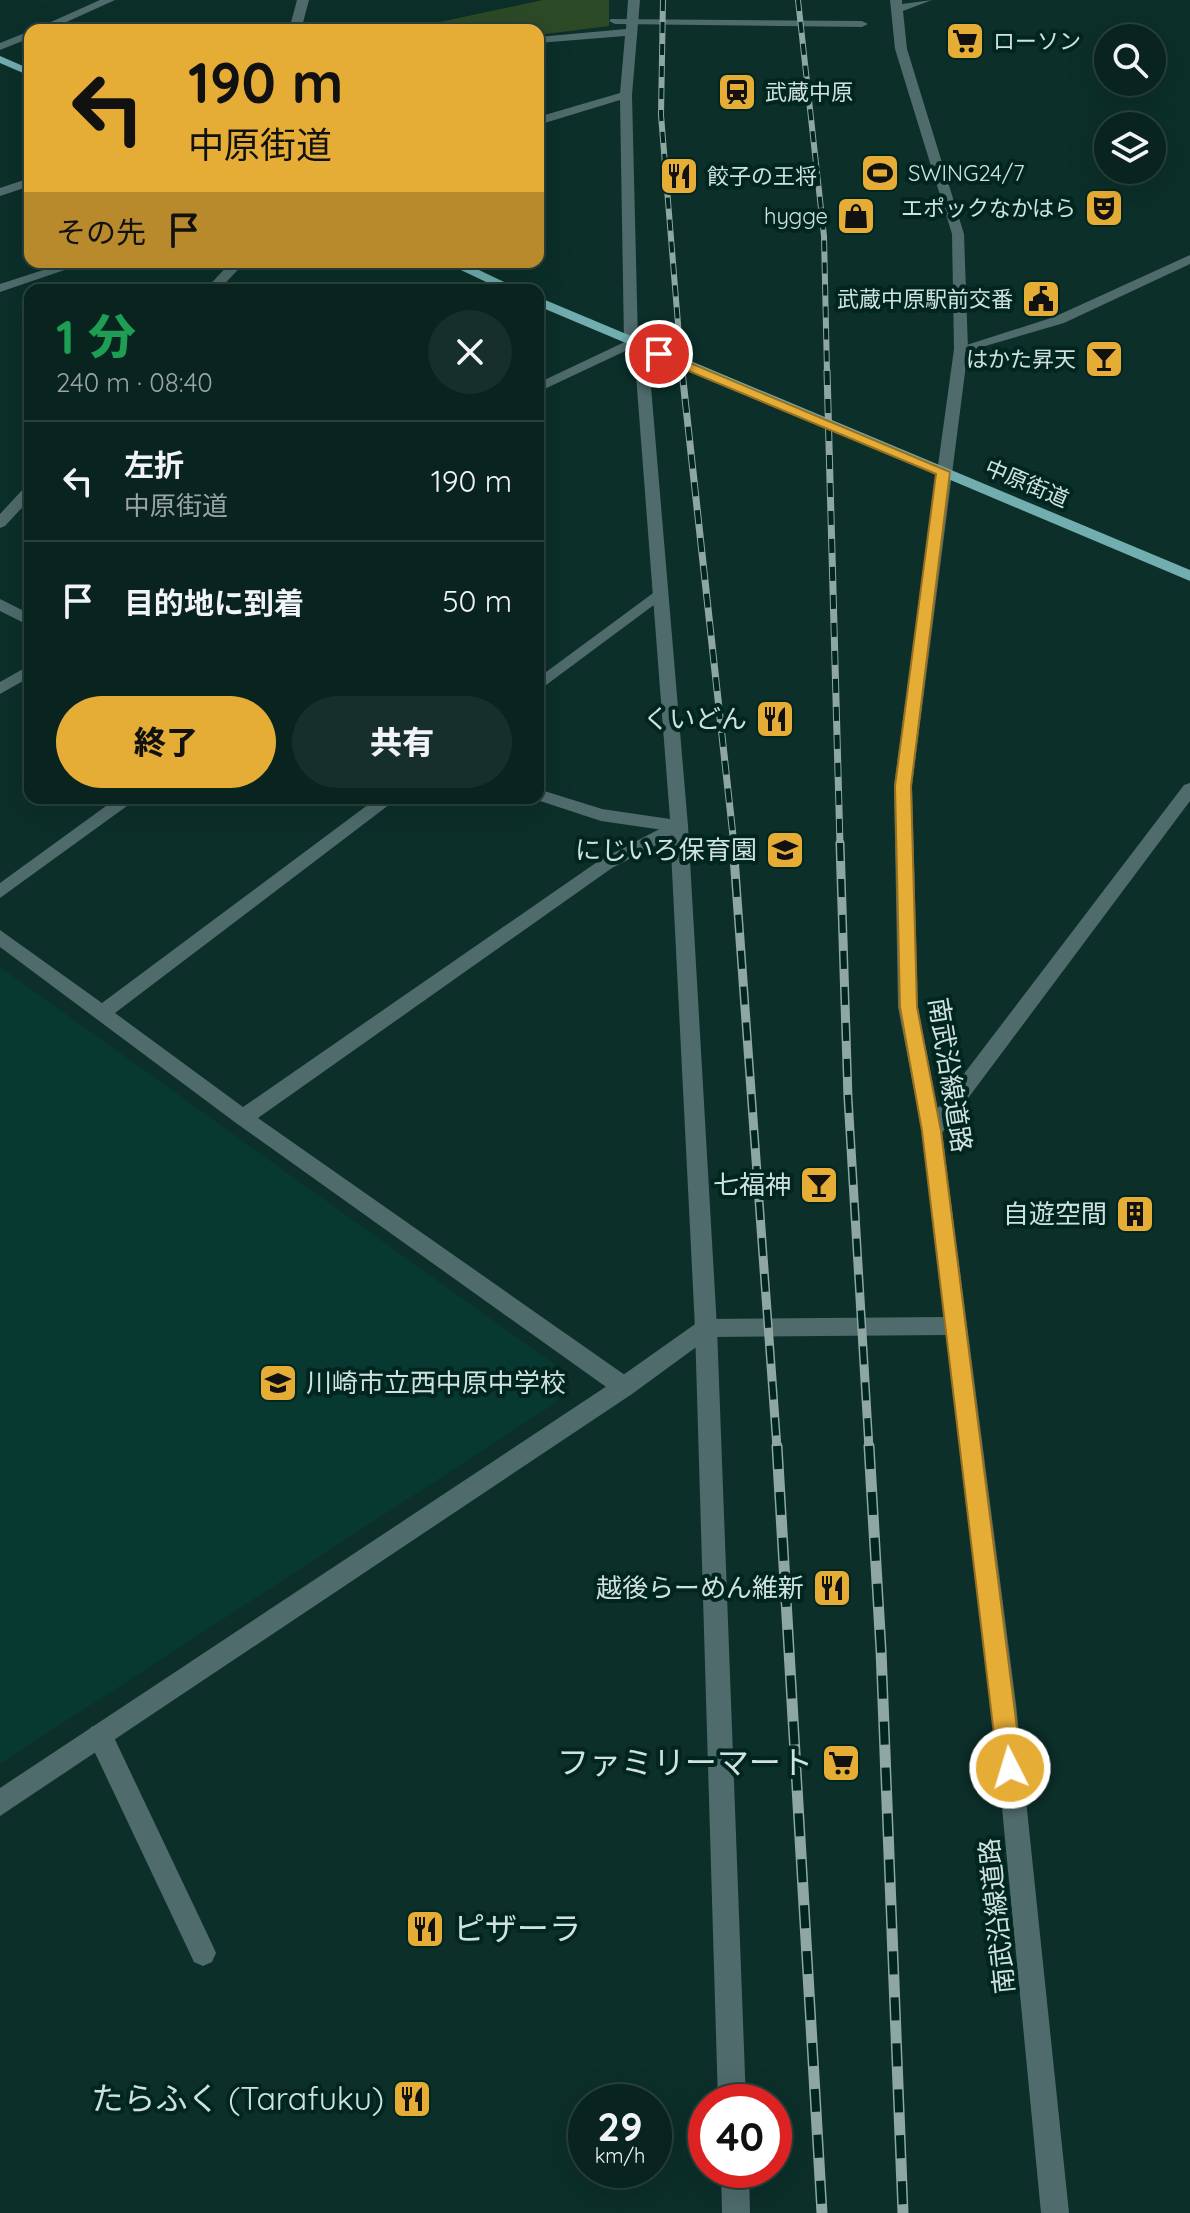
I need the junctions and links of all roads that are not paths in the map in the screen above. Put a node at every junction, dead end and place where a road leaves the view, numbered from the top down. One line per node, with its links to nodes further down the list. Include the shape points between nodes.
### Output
1 (109, 0): 7 (street)
2 (303, 0): 8 (street)
3 (634, 0): 10 (street)
4 (926, 0): 5 (street)
5 (897, 4): 29 (street, 南武沿線道路, via 901,49 958,234)
6 (615, 21): 10 (street)
7 (53, 24)
8 (297, 24)
9 (862, 24): 10 (street)
10 (632, 27): 12 (street); 16 (street)
11 (24, 37): 13 (street)
12 (544, 39)
13 (0, 47)
14 (0, 59): 15 (main road)
15 (24, 70)
16 (626, 95): 17 (street); 28 (street)
17 (544, 119)
18 (24, 184): 19 (street)
19 (0, 192)
20 (1190, 259): 29 (street, via 1059,320)
21 (62, 268): 26 (street)
22 (232, 268): 24 (street)
23 (464, 268): 25 (main road)
24 (218, 284)
25 (500, 284)
26 (0, 288)
27 (544, 304): 28 (main road, 中原街道)
28 (631, 343): 30 (street); 31 (main road, 中原街道); 35 (street, via 643,375)
29 (961, 349): 31 (street, 南武沿線道路)
30 (544, 385)
31 (943, 472): 34 (main road, 中原街道); 50 (street, 南武沿線道路, via 903,786 908,1007)
32 (24, 497): 33 (street)
33 (0, 523)
34 (1190, 576)
35 (660, 593): 39 (street); 45 (street)
36 (0, 604): 37 (street)
37 (24, 618)
38 (24, 674): 40 (street)
39 (544, 681)
40 (0, 689)
41 (1190, 789): 50 (street)
42 (544, 797): 45 (street, via 601,815)
43 (121, 804): 46 (street)
44 (381, 804): 48 (street)
45 (679, 826): 49 (street, via 606,864); 52 (street)
46 (0, 892)
47 (0, 937): 48 (street)
48 (100, 1014): 49 (street)
49 (243, 1118): 53 (street)
50 (932, 1131): 51 (street, 南武沿線道路)
51 (955, 1326): 52 (street); 60 (street, 南武沿線道路, via 1004,1704)
52 (706, 1328): 53 (street); 57 (street)
53 (624, 1387): 54 (street)
54 (100, 1736): 55 (street); 56 (street)
55 (0, 1803)
56 (203, 1953)
57 (731, 2084)
58 (735, 2188): 59 (street)
59 (736, 2213)
60 (1055, 2213)

